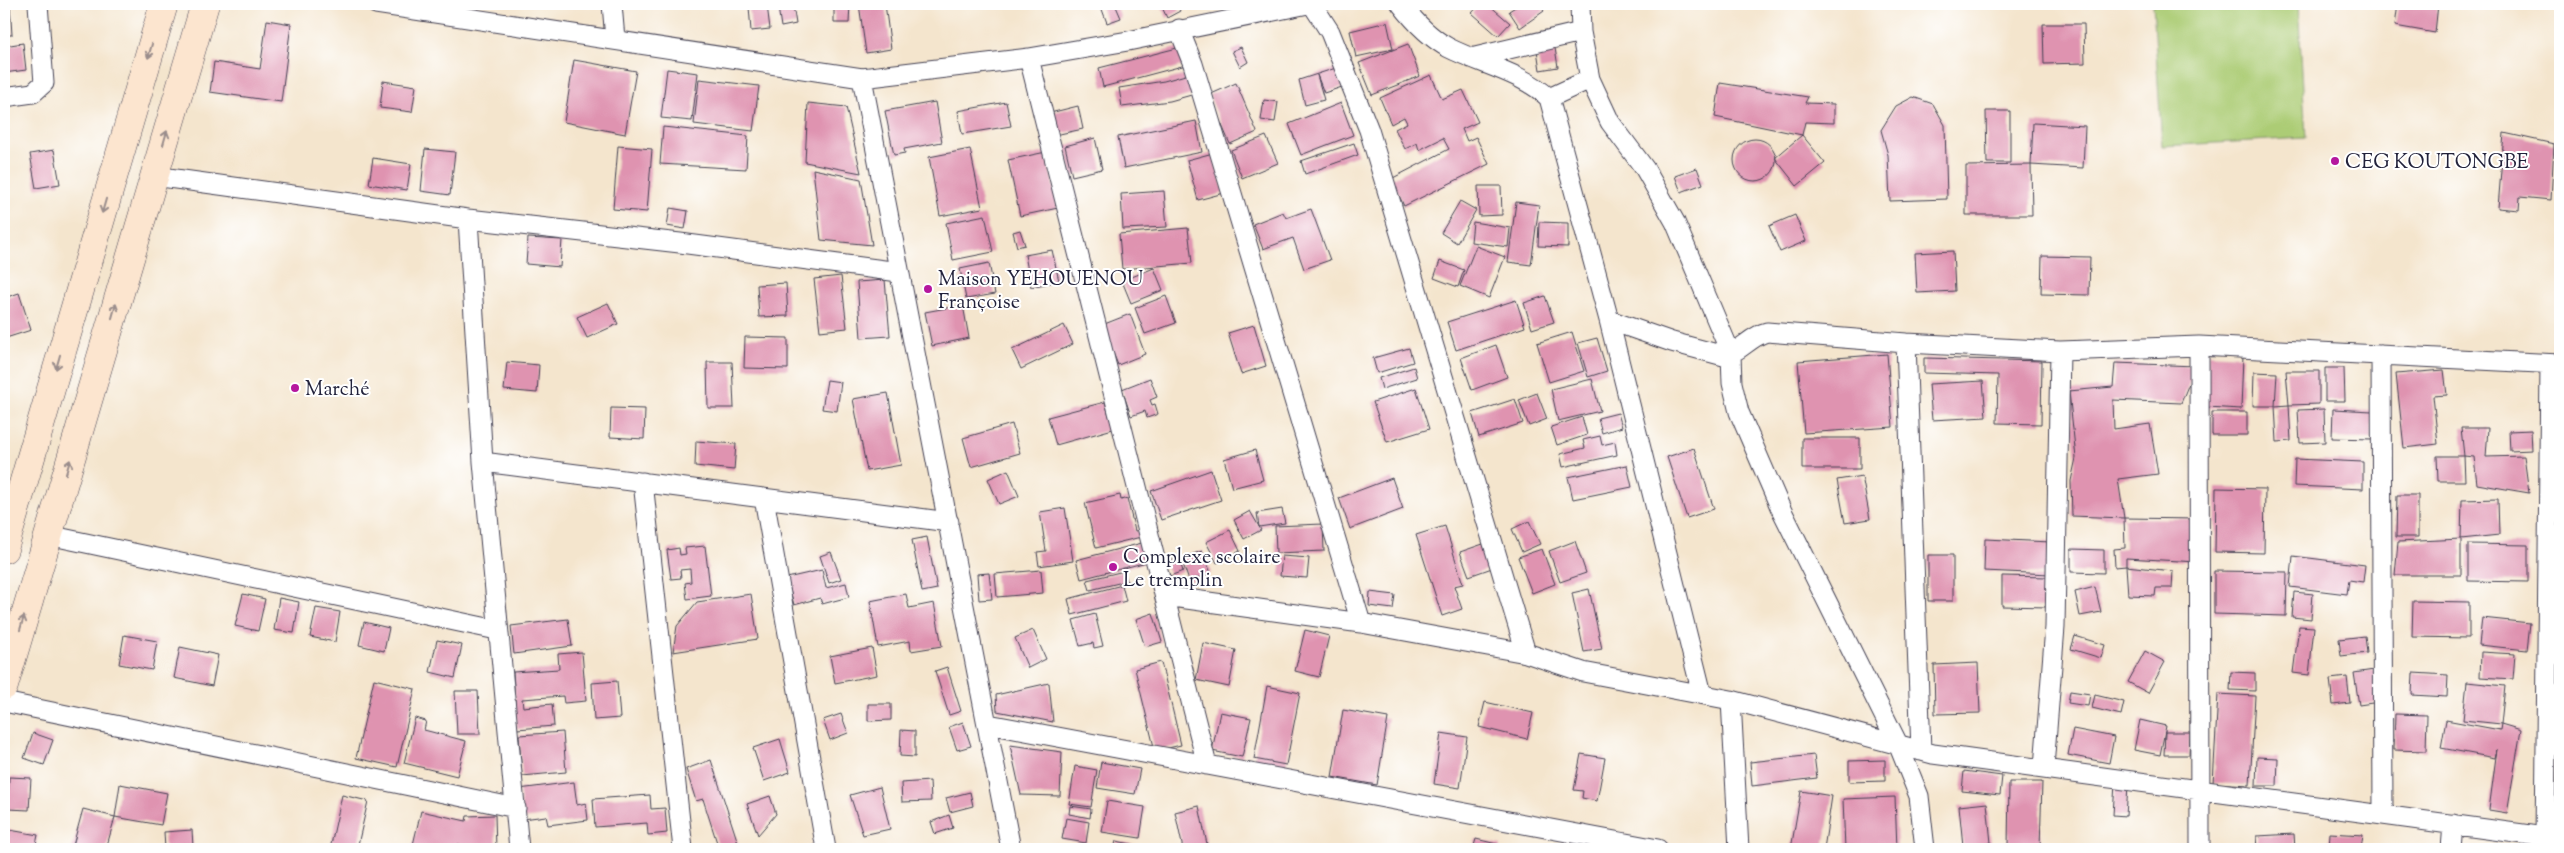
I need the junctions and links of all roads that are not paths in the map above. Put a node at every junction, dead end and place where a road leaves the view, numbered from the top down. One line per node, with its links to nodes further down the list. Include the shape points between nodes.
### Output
1 (38, 4): 19 (street, via 44,83 33,93)
2 (164, 4): 36 (main road, one-way to 36)
3 (204, 4): 21 (main road, one-way to 3)
4 (376, 4): 10 (street)
5 (612, 4): 14 (street)
6 (1308, 4): 11 (street)
7 (1312, 4): 40 (street, via 1330,32 1369,130)
8 (1401, 4): 16 (street, via 1428,32)
9 (1580, 4): 13 (street)
10 (430, 8): 14 (street)
11 (1259, 8): 12 (street)
12 (1179, 29): 15 (street); 38 (street, via 1194,64)
13 (1581, 32): 16 (street); 18 (street)
14 (614, 39): 17 (street)
15 (1029, 58): 17 (street); 37 (street)
16 (1471, 58): 20 (street, via 1533,83)
17 (862, 78): 23 (street)
18 (1590, 79): 20 (street); 28 (street, via 1610,122 1645,169 1675,222)
19 (4, 97)
20 (1549, 98): 24 (street)
21 (154, 176): 22 (street); 35 (main road, one-way to 21)
22 (468, 219): 23 (street); 31 (street)
23 (899, 272): 34 (street)
24 (1608, 320): 28 (street, via 1718,355); 42 (street)
25 (1906, 343): 27 (street); 28 (street, via 1767,332 1752,338); 47 (street)
26 (2199, 346): 27 (street); 29 (street); 50 (street)
27 (2060, 351): 49 (street, via 2056,609)
28 (1731, 354): 46 (street, via 1732,383 1739,412 1776,498)
29 (2381, 355): 30 (street); 52 (street)
30 (2555, 364): 54 (street)
31 (483, 462): 32 (street); 39 (street)
32 (643, 482): 33 (street); 56 (street)
33 (764, 498): 34 (street); 57 (street)
34 (949, 522): 45 (street)
35 (48, 535): 39 (street); 41 (main road, one-way to 35)
36 (4, 549)
37 (1165, 596): 38 (street); 48 (street)
38 (1361, 623): 40 (street)
39 (497, 630): 51 (street)
40 (1526, 653): 42 (street, via 1583,672)
41 (4, 686)
42 (1702, 694): 43 (street)
43 (1731, 700): 46 (street); 60 (street)
44 (4, 702): 51 (street)
45 (988, 724): 48 (street); 58 (street)
46 (1898, 744): 47 (street); 61 (street, via 1918,796)
47 (1921, 751): 49 (street)
48 (1207, 765): 59 (street)
49 (2044, 767): 50 (street)
50 (2200, 789): 52 (street); 62 (street)
51 (516, 808): 55 (street)
52 (2383, 814): 53 (street)
53 (2453, 824): 54 (street); 63 (street)
54 (2552, 838)
55 (519, 849)
56 (683, 849)
57 (826, 849)
58 (1011, 849)
59 (1658, 849)
60 (1738, 849)
61 (1925, 849)
62 (2200, 849)
63 (2450, 849)

